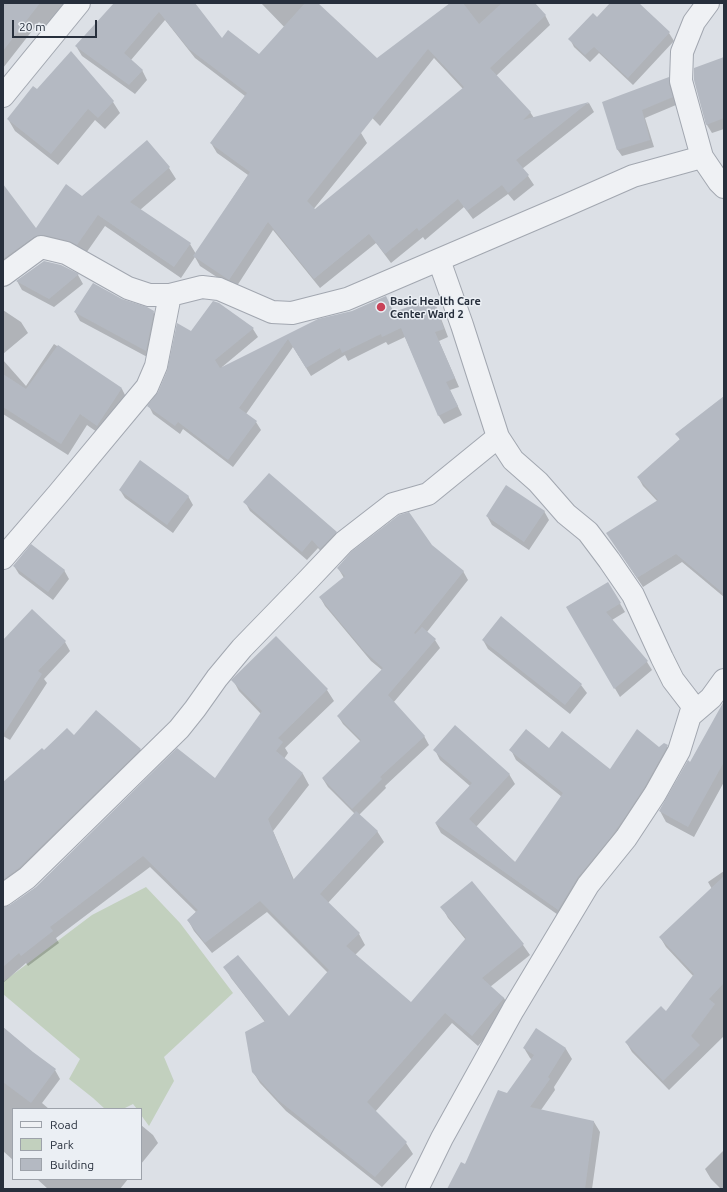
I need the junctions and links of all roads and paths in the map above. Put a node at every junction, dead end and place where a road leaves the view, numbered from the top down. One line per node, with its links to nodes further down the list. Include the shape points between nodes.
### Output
1 (79, 3): 4 (street)
2 (708, 3): 3 (street)
3 (690, 12): 5 (street, via 682,52 681,81)
4 (3, 96)
5 (702, 157): 6 (street); 7 (street, via 633,176)
6 (724, 187)
7 (439, 260): 9 (street, via 347,299 292,313 272,312 220,289 202,287); 10 (street)
8 (3, 275): 9 (street, via 41,247 66,254 128,288 148,295)
9 (170, 296): 11 (street, via 156,366 147,387)
10 (498, 437): 13 (street, via 513,460 538,482 566,514 588,532 609,560 633,595 673,680 693,706); 14 (street, via 428,494 393,504 344,542 242,648 216,678 179,729 27,878)
11 (3, 558)
12 (724, 680): 13 (street, via 711,698)
13 (690, 716): 15 (street, via 679,751 655,794 626,838 588,885 512,1010)
14 (3, 896)
15 (417, 1189)

